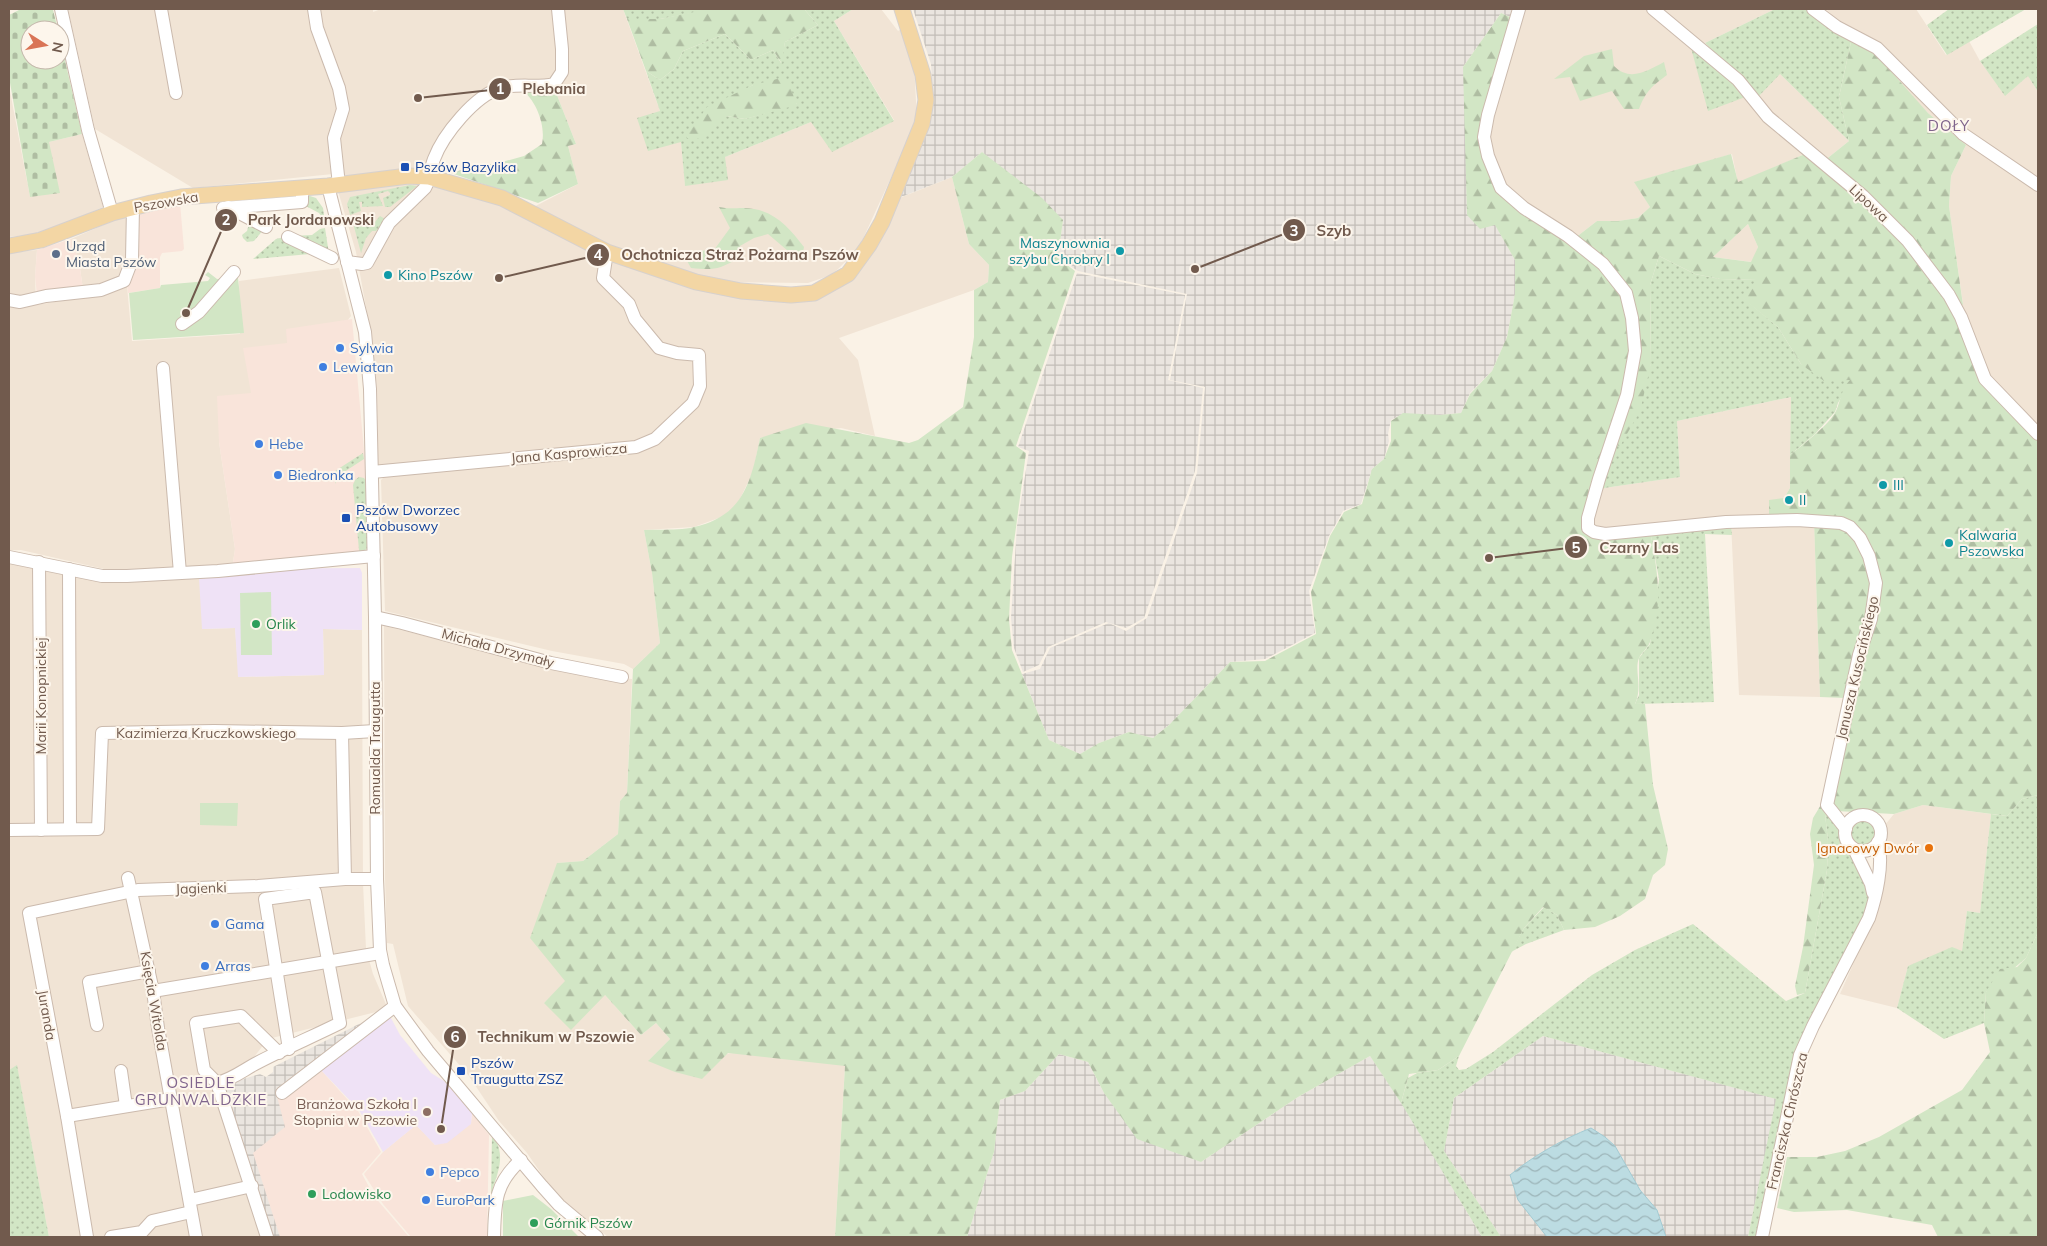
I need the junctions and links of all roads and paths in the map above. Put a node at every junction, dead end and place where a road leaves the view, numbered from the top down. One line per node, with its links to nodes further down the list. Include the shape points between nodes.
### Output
1 (60, 9): 15 (street, via 88,130)
2 (161, 9): 9 (street)
3 (314, 9): 11 (street, Romualda Traugutta, via 322,46 330,59 342,102 334,138)
4 (558, 9): 10 (street, via 562,72 554,84 500,88 476,103 461,117 434,158)
5 (902, 9): 19 (main road, Pszowska, via 923,75 925,111 882,222 870,245 848,274 814,293 791,295 741,291 696,282)
6 (1519, 9): 37 (street, Janusza Kusocińskiego, via 1488,115 1484,137 1488,156 1501,188 1603,264 1626,293 1632,318 1634,351 1627,395 1599,479 1588,528 1605,534 1731,522 1818,521 1844,524 1860,538 1876,583 1871,619 1859,655 1827,805)
7 (1653, 9): 26 (street, Lipowa, via 1738,80 1768,117 1863,196 1908,242 1952,300 1985,379)
8 (1813, 9): 12 (street, via 1837,27 1877,48 1964,134)
9 (176, 93)
10 (429, 177): 11 (main road, Pszowska, via 408,176); 19 (main road, Pszowska, via 502,198); 21 (street, via 425,188 389,223 367,263)
11 (334, 185): 14 (main road, Pszowska, via 182,197); 21 (street, Romualda Traugutta)
12 (2038, 185)
13 (302, 200): 16 (street, via 226,208)
14 (133, 207): 15 (main road, Pszowska); 23 (street, via 132,260 124,281 101,290 20,302)
15 (112, 213): 18 (main road, Pszowska, via 41,240)
16 (266, 227)
17 (288, 237): 20 (street)
18 (9, 246)
19 (607, 252): 27 (street, Jana Kasprowicza, via 603,278 629,304 635,319 659,348 699,355 700,386 693,403 655,439 636,447)
20 (332, 258)
21 (347, 262): 27 (street, Romualda Traugutta, via 365,332)
22 (234, 272): 24 (street, via 198,312)
23 (9, 300)
24 (182, 324)
25 (163, 368): 32 (street)
26 (2038, 434)
27 (372, 472): 28 (street, Romualda Traugutta)
28 (374, 556): 32 (street); 33 (street, Romualda Traugutta)
29 (9, 557): 30 (street)
30 (40, 562): 31 (street); 40 (street, Marii Konopnickiej)
31 (69, 568): 32 (street, via 102,576); 38 (street, Marii Konopnickiej)
32 (180, 573)
33 (375, 617): 34 (street, Michała Drzymały, via 551,663); 35 (street, Romualda Traugutta)
34 (622, 677)
35 (375, 731): 36 (street, Kazimierza Kruczkowskiego); 45 (street, Romualda Traugutta)
36 (342, 733): 38 (street, Kazimierza Kruczkowskiego, via 214,731 102,734 98,829); 44 (street)
37 (1846, 828): 41 (street, via 1850,821 1860,816 1871,818 1879,826); 42 (street, via 1848,844)
38 (70, 829): 40 (street, Kazimierza Kruczkowskiego)
39 (9, 830): 40 (street, Kazimierza Kruczkowskiego)
40 (41, 830)
41 (1878, 842): 42 (street, via 1870,850); 47 (street, Franciszka Chrószcza, via 1881,852)
42 (1854, 849): 47 (street)
43 (128, 878): 46 (street, Księcia Witolda)
44 (345, 879): 45 (street, Jagienki); 46 (street, Jagienki)
45 (377, 879): 49 (street, Romualda Traugutta)
46 (132, 891): 48 (street, Jagienki); 52 (street, Księcia Witolda)
47 (1875, 900): 72 (street, Franciszka Chrószcza, via 1800,1055)
48 (28, 913): 62 (street, Juranda)
49 (380, 954): 50 (street); 54 (street, Romualda Traugutta)
50 (329, 961): 51 (street); 51 (street, via 315,892 265,899); 56 (street, via 340,1023)
51 (276, 970): 53 (street); 56 (street)
52 (149, 971): 53 (street, Księcia Witolda); 55 (street, via 89,982)
53 (153, 991): 60 (street, Księcia Witolda)
54 (395, 1006): 59 (street); 63 (street, Romualda Traugutta, via 428,1051)
55 (97, 1026)
56 (284, 1051): 58 (street, via 255,1064 231,1080); 58 (street, via 241,1016 196,1023 204,1070)
57 (121, 1070): 61 (street)
58 (217, 1082): 64 (street)
59 (282, 1093)
60 (171, 1099): 61 (street); 65 (street, Księcia Witolda)
61 (126, 1106): 62 (street)
62 (67, 1116): 66 (street, Juranda)
63 (521, 1160): 70 (street, via 506,1174 498,1190); 71 (street, Romualda Traugutta, via 559,1205)
64 (252, 1186): 65 (street); 69 (street)
65 (190, 1206): 67 (street, via 152,1221 142,1232); 68 (street, Księcia Witolda)
66 (87, 1237)
67 (111, 1237)
68 (196, 1237)
69 (267, 1237)
70 (494, 1237)
71 (597, 1237)
72 (1762, 1237)

